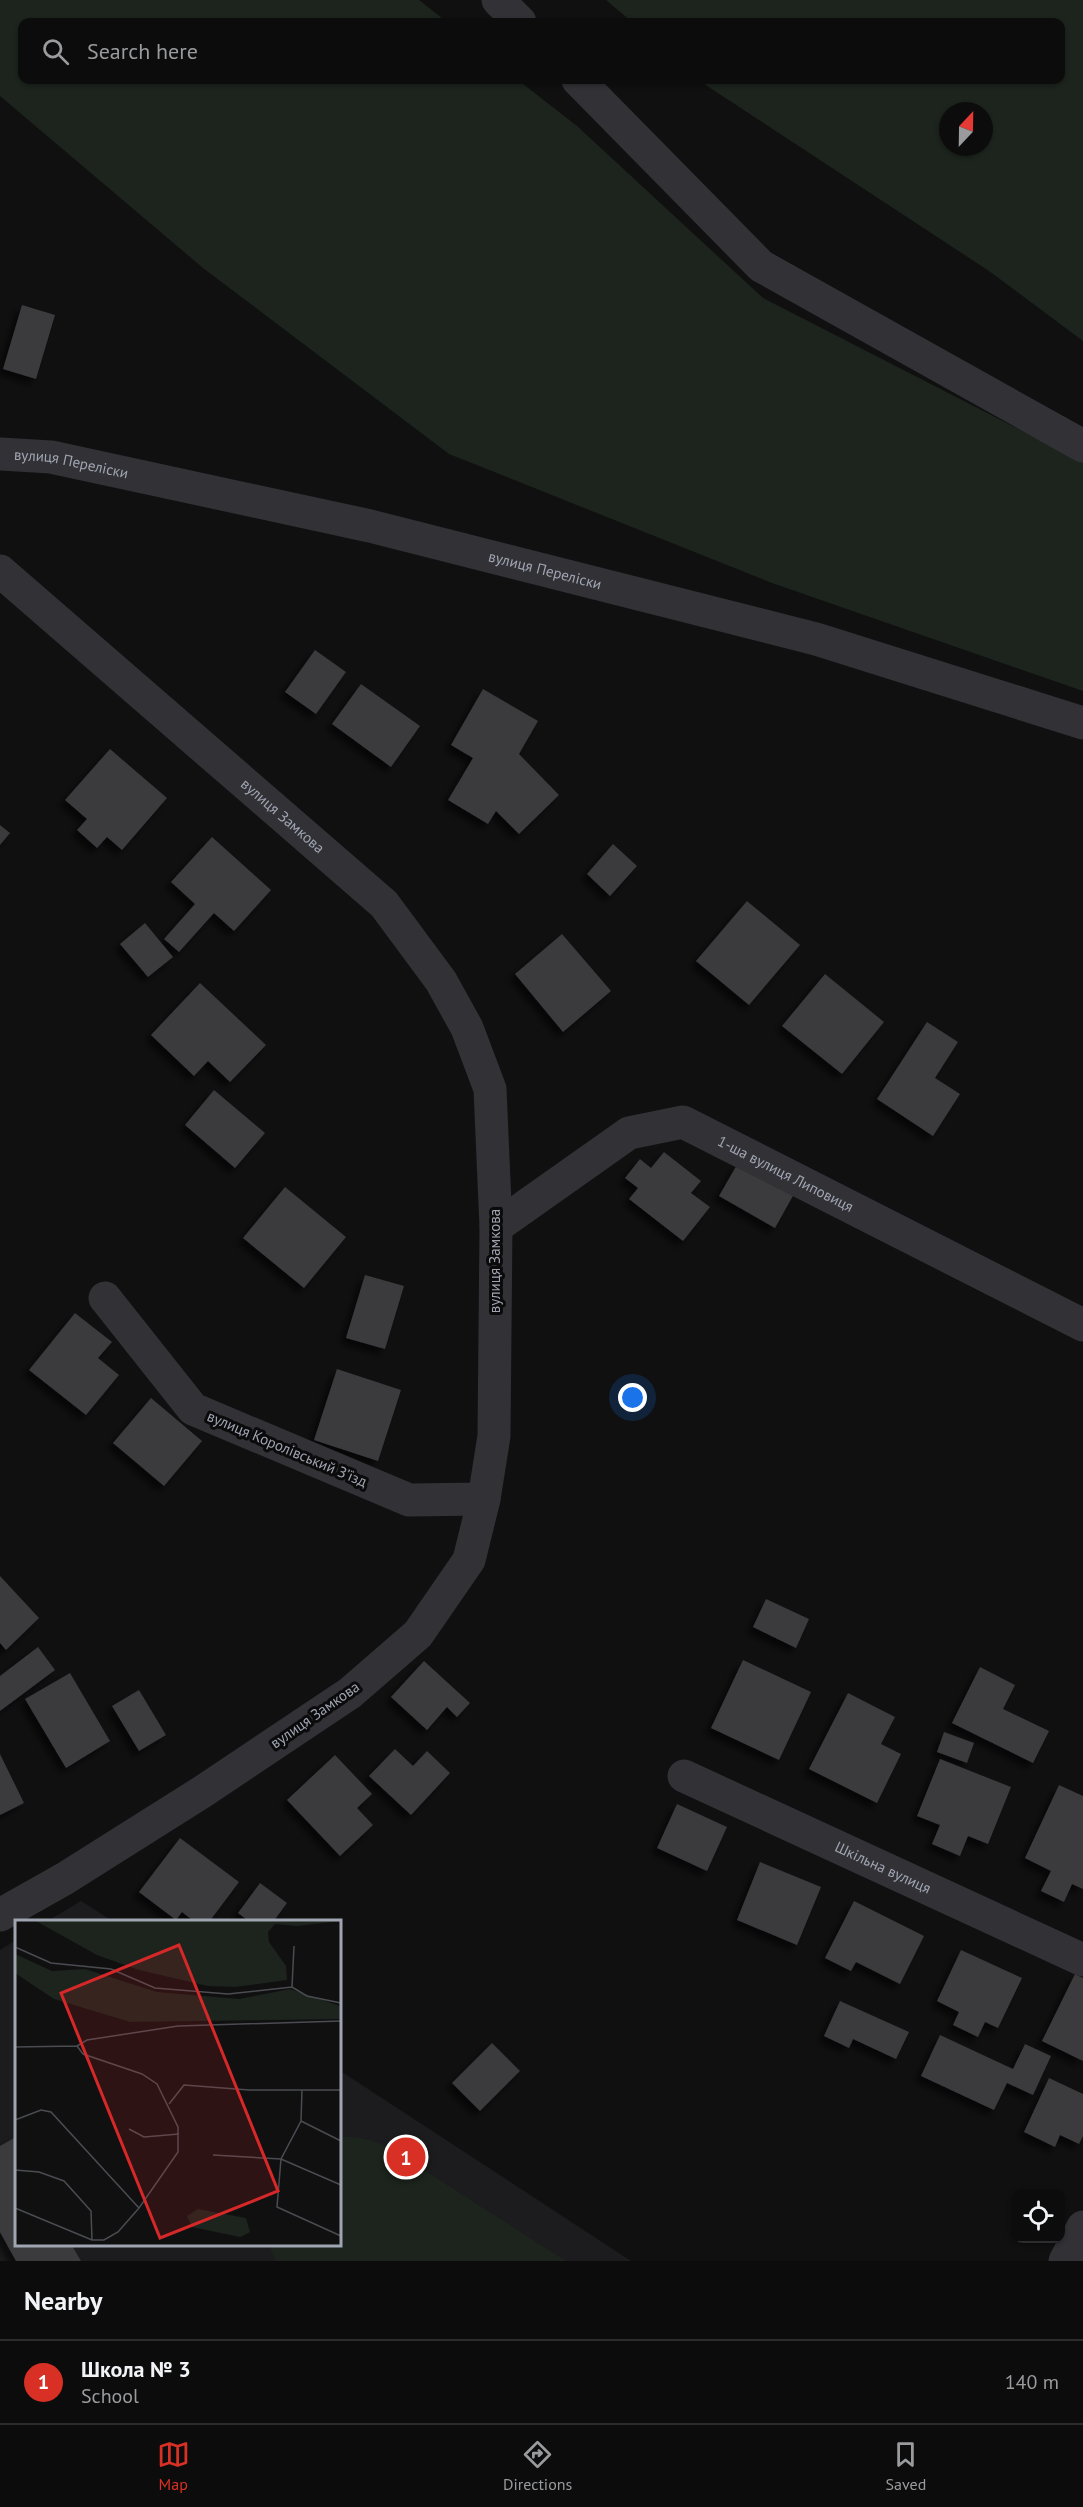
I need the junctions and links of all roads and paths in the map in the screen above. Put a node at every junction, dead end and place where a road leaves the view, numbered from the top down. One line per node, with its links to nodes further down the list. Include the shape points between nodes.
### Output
1 (498, 0): 2 (street)
2 (516, 18)
3 (582, 84): 4 (street, via 761,266)
4 (1083, 446)
5 (0, 454): 7 (street, вулиця Переліски, via 51,457 381,529 816,639)
6 (0, 571): 8 (street, вулиця Замкова, via 391,914 446,990 467,1028 490,1089)
7 (1083, 723)
8 (496, 1227): 10 (street, 1-ша вулиця Липовиця, via 629,1133 683,1122); 11 (street, вулиця Замкова, via 495,1436)
9 (105, 1298): 11 (street, вулиця Королівський Зʼїзд, via 193,1409 409,1500)
10 (1083, 1325)
11 (483, 1499): 13 (street, вулиця Замкова, via 469,1560 418,1634 350,1693 64,1879)
12 (684, 1776): 14 (street, Шкільна вулиця)
13 (0, 1914)
14 (1083, 1960)
15 (1083, 2227): 16 (street)
16 (1065, 2261)

